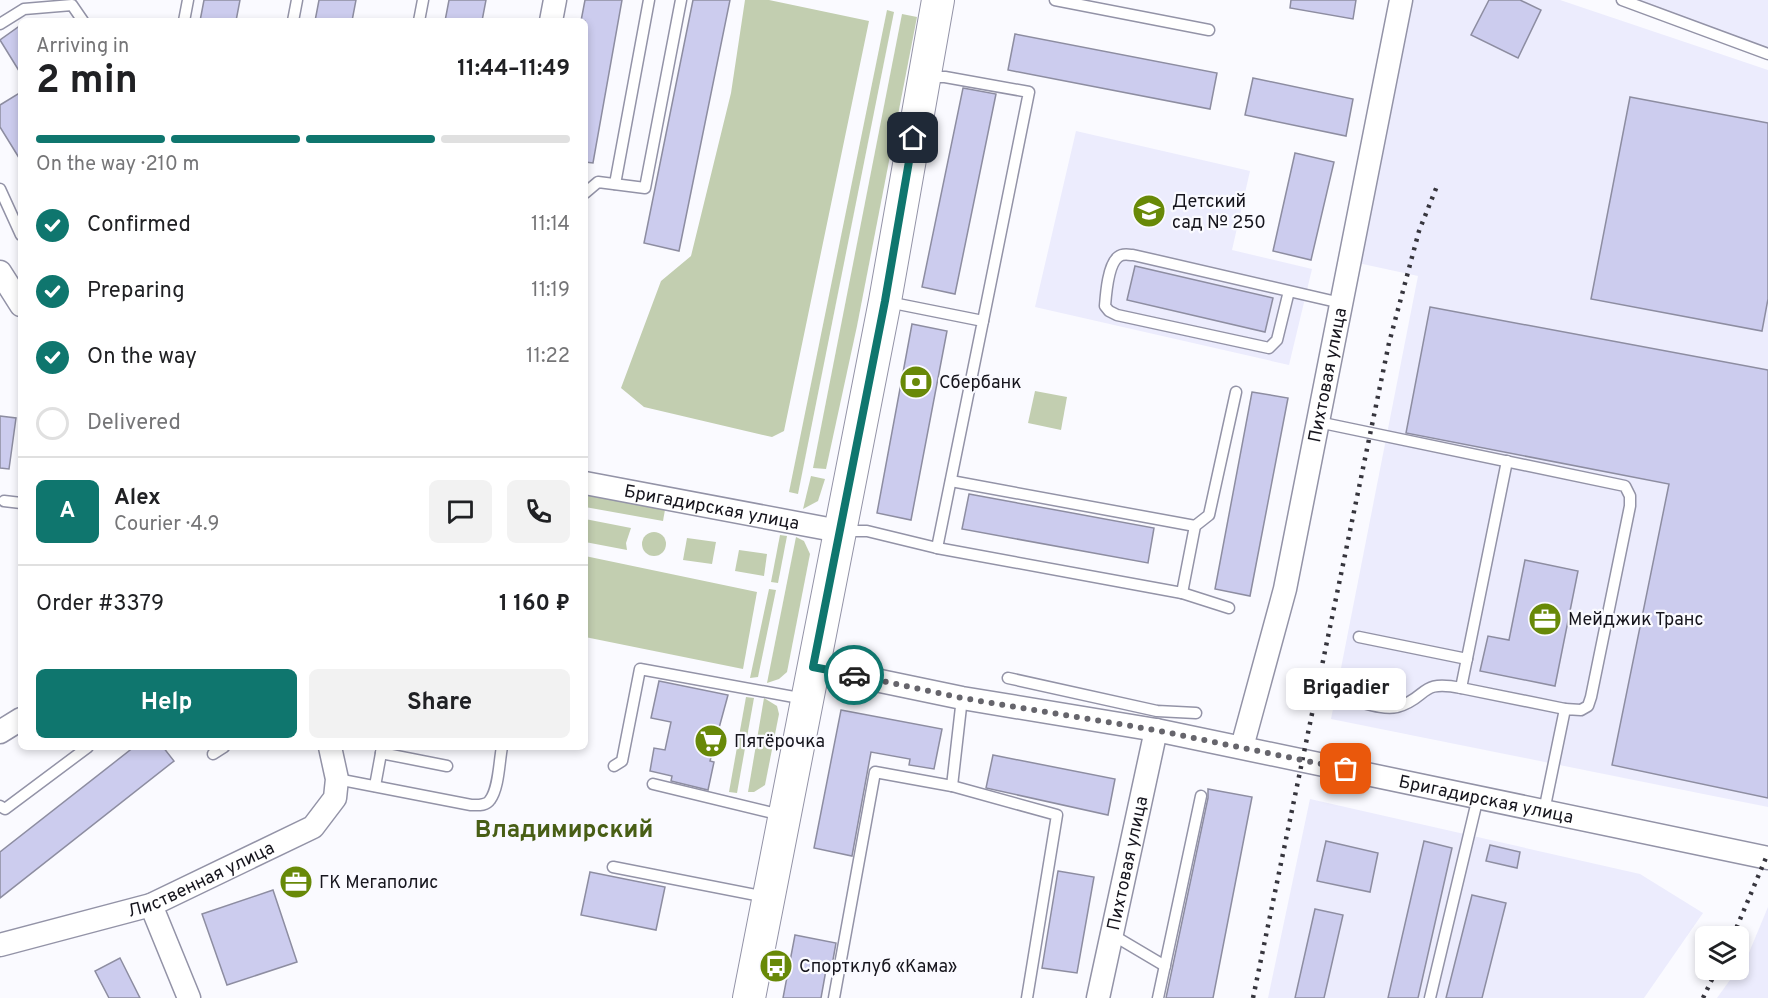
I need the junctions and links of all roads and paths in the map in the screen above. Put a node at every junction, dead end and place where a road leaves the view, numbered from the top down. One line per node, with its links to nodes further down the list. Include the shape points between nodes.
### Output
1 (188, 0): 13 (lane)
2 (297, 0): 14 (lane)
3 (423, 0): 15 (lane)
4 (555, 0): 16 (street)
5 (649, 0): 21 (lane)
6 (681, 0): 21 (lane, via 645,188)
7 (938, 0): 20 (main road)
8 (1055, 0): 11 (lane)
9 (1401, 0): 29 (street, Пихтовая улица)
10 (1622, 0): 19 (lane)
11 (1074, 2): 18 (lane)
12 (81, 18): 17 (lane, via 72,4 24,9)
13 (185, 18)
14 (294, 18)
15 (420, 18)
16 (552, 18)
17 (0, 24)
18 (1209, 30)
19 (1768, 54)
20 (924, 77): 28 (main road); 30 (lane, via 1029,92)
21 (615, 184): 23 (lane, via 598,182)
22 (0, 189): 24 (lane)
23 (588, 190)
24 (18, 228)
25 (0, 272): 27 (street)
26 (1289, 291): 26 (lane, via 1123,254 1113,265 1105,306 1117,315 1269,348 1277,339); 29 (lane)
27 (18, 300)
28 (885, 301): 30 (lane); 39 (main road)
29 (1341, 303): 32 (street, Пихтовая улица)
30 (983, 321): 34 (lane)
31 (1236, 392): 38 (lane, via 1209,515)
32 (1318, 423): 33 (lane); 56 (street, Пихтовая улица, via 1285,589)
33 (1507, 461): 44 (lane); 51 (lane, via 1614,482 1625,486 1630,496 1591,697 1588,706 1581,710)
34 (951, 481): 38 (lane); 40 (lane)
35 (588, 484): 39 (street, Бригадирская улица)
36 (4, 501): 37 (lane)
37 (18, 503)
38 (1195, 526): 41 (lane)
39 (839, 531): 40 (lane, via 867,531); 45 (main road)
40 (937, 548): 41 (lane)
41 (1182, 593): 42 (lane)
42 (1229, 608)
43 (1359, 638): 44 (lane)
44 (1467, 659): 47 (lane)
45 (813, 667): 48 (street, Бригадирская улица); 49 (main road)
46 (1008, 678): 53 (lane)
47 (1461, 688): 50 (lane, via 1433,685 1390,708); 51 (lane)
48 (962, 698): 53 (street, Бригадирская улица); 68 (lane)
49 (807, 699): 64 (lane, via 640,669 622,761); 73 (main road)
50 (1351, 700)
51 (1565, 709): 72 (lane)
52 (1197, 713): 53 (lane)
53 (1156, 720): 56 (street, Бригадирская улица); 78 (street, Пихтовая улица)
54 (18, 721): 55 (street)
55 (0, 732)
56 (1242, 747): 70 (street, Бригадирская улица)
57 (84, 750): 71 (lane, via 6,809)
58 (219, 750): 62 (lane)
59 (331, 750): 65 (street, Лиственная улица)
60 (382, 750): 63 (lane); 67 (lane)
61 (500, 750): 67 (lane, via 493,790 484,805)
62 (213, 754)
63 (447, 766)
64 (614, 766)
65 (337, 779): 67 (lane); 77 (street, Лиственная улица, via 335,798 313,827)
66 (652, 784): 73 (lane)
67 (375, 786)
68 (952, 786): 83 (lane, via 875,772); 84 (lane, via 1057,815)
69 (1201, 796): 80 (lane)
70 (1478, 797): 72 (street, Бригадирская улица); 87 (lane)
71 (0, 806)
72 (1544, 811): 74 (street, Бригадирская улица)
73 (784, 816): 76 (main road)
74 (1768, 858)
75 (613, 867): 76 (lane)
76 (768, 897): 82 (main road)
77 (151, 905): 79 (street, Лиственная улица); 81 (street)
78 (1111, 934): 80 (lane); 85 (street, Пихтовая улица)
79 (0, 945)
80 (1165, 966): 86 (lane)
81 (189, 998)
82 (749, 998)
83 (834, 998)
84 (1027, 998)
85 (1098, 998)
86 (1158, 998)
87 (1430, 998)

